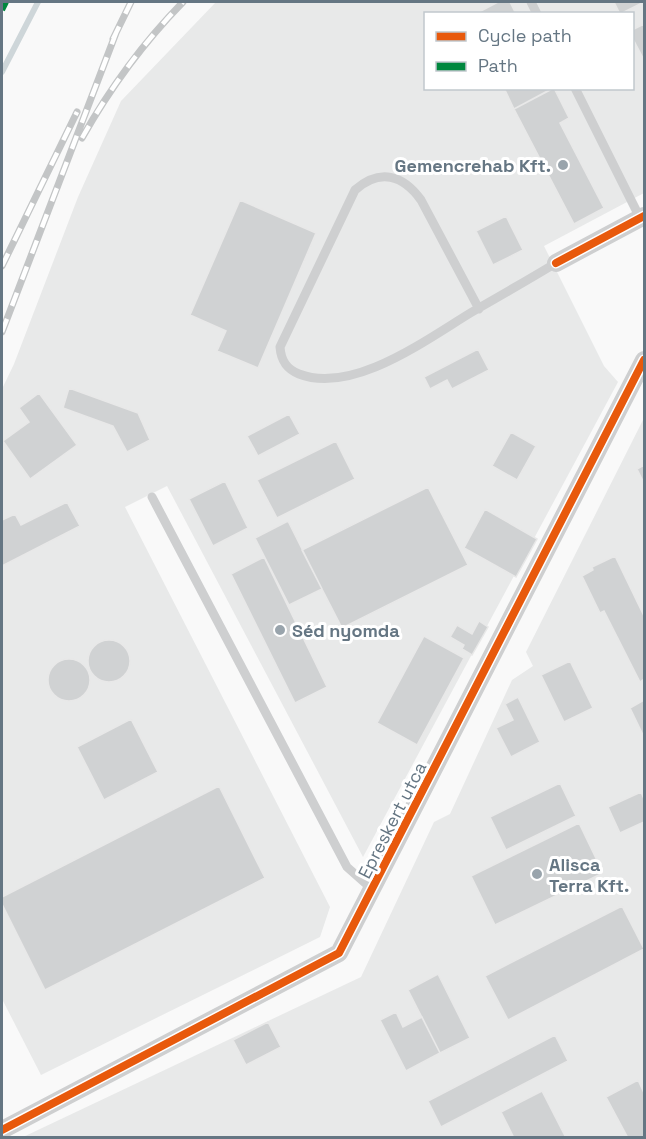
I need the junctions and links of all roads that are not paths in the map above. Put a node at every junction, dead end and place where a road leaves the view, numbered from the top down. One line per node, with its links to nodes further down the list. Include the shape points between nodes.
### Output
1 (576, 90): 2 (lane)
2 (642, 217): 3 (street)
3 (556, 263): 4 (lane)
4 (479, 309): 4 (lane, via 384,362 340,378 324,380 300,375 285,365 280,356 280,346 356,190 373,178 393,177 412,188)
5 (645, 360): 7 (street, Epreskert utca)
6 (152, 497): 7 (lane, via 347,867)
7 (373, 890): 8 (street, Epreskert utca, via 339,953)
8 (2, 1130)

